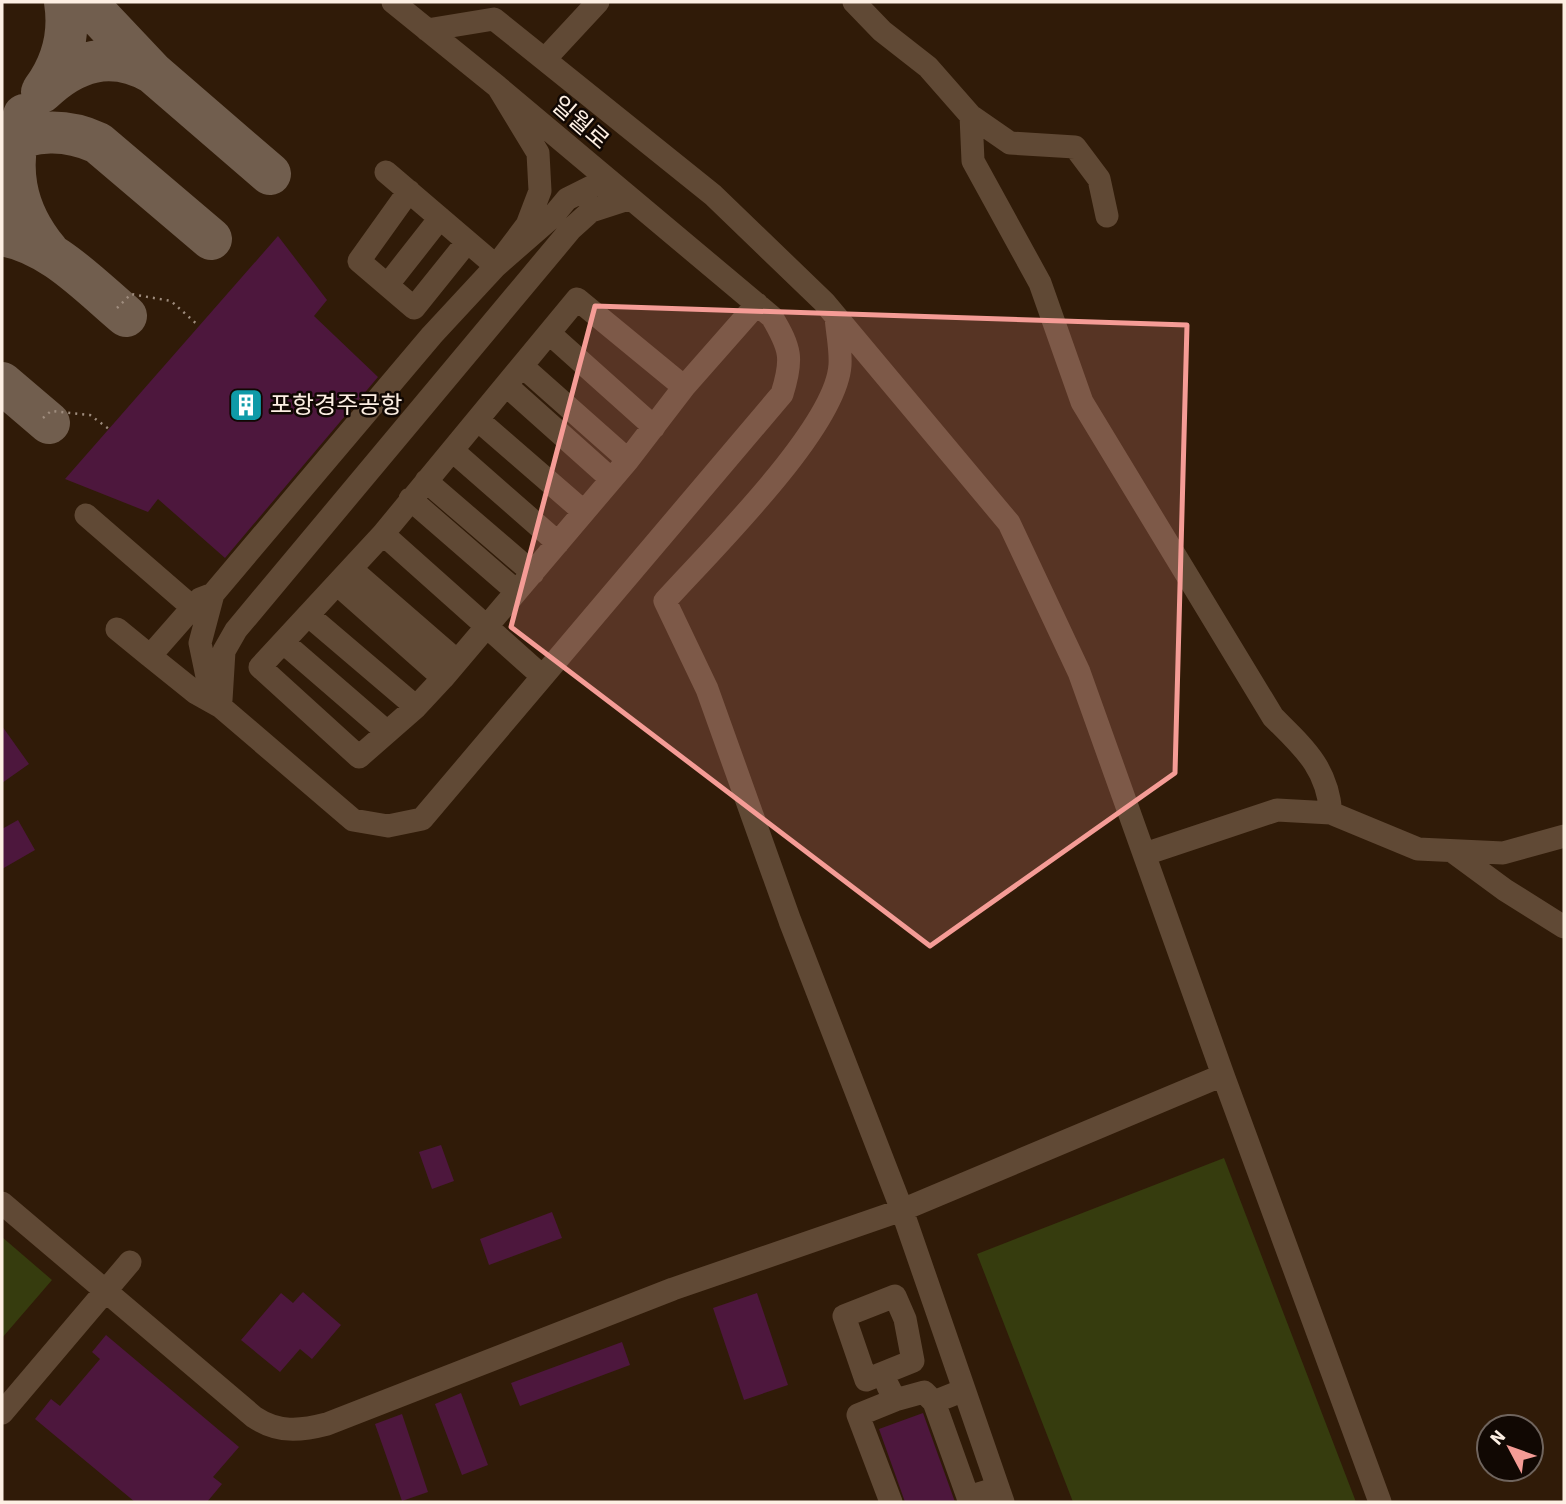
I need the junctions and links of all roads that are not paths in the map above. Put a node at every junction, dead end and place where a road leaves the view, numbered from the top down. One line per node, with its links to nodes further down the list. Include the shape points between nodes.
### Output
1 (393, 2): 4 (street, 일월로)
2 (598, 2): 5 (street)
3 (854, 2): 7 (street, via 882,31 928,66)
4 (427, 30): 5 (street, via 494,19); 6 (street, 일월로)
5 (546, 58): 17 (street, via 713,195)
6 (498, 87): 10 (street, 일월로); 14 (street, via 538,153 540,191 527,225)
7 (971, 116): 11 (street, via 1010,143 1075,147 1099,179); 48 (street, via 973,161 1040,283 1082,402 1273,717 1315,759)
8 (386, 172): 9 (street)
9 (409, 191): 12 (street); 15 (street, via 359,261)
10 (620, 192): 14 (street, via 595,185 567,199); 16 (street, 일월로); 45 (street, via 563,238 236,630 224,651)
11 (1107, 216)
12 (440, 218): 13 (street); 15 (street)
13 (467, 242): 14 (street); 15 (street, via 414,307)
14 (496, 266): 36 (street)
15 (389, 283)
16 (757, 304): 21 (street); 44 (street, 일월로, via 772,317 789,345 790,369 782,394)
17 (836, 316): 51 (street, via 1009,523 1079,672); 55 (street, via 840,366 832,393 804,444 665,601 707,689 790,921)
18 (549, 334): 19 (street); 21 (street, via 577,299); 23 (street)
19 (522, 366): 20 (street); 25 (street)
20 (507, 386): 22 (street); 26 (street)
21 (684, 387): 23 (street)
22 (478, 420): 24 (street); 29 (street)
23 (654, 427): 25 (street)
24 (453, 451): 27 (street); 32 (street)
25 (628, 460): 26 (street)
26 (610, 478): 29 (street)
27 (426, 481): 28 (street); 33 (street)
28 (410, 499): 31 (street); 35 (street)
29 (584, 512): 32 (street)
30 (86, 515): 37 (street)
31 (383, 534): 34 (street); 39 (street)
32 (558, 543): 33 (street)
33 (533, 573): 35 (street)
34 (344, 577): 38 (street); 43 (street)
35 (516, 591): 39 (street)
36 (213, 594): 37 (street); 45 (street, via 200,643 210,691)
37 (192, 607): 42 (street)
38 (308, 615): 41 (street); 46 (street)
39 (488, 626): 43 (street); 44 (street)
40 (117, 629): 42 (street, 일월로)
41 (283, 642): 47 (street); 47 (street, via 260,667 359,757)
42 (150, 656): 45 (street, 일월로)
43 (450, 670): 46 (street)
44 (542, 676): 45 (street, 일월로, via 422,819 387,826 353,820)
45 (221, 707)
46 (416, 707): 47 (street)
47 (387, 732)
48 (1331, 813): 50 (street, via 1418,849); 51 (street, via 1277,810)
49 (1564, 836): 50 (street, via 1503,853)
50 (1452, 851): 52 (street)
51 (1146, 853): 53 (street)
52 (1564, 927)
53 (1223, 1075): 55 (street); 70 (street)
54 (2, 1203): 57 (street)
55 (902, 1210): 57 (street, via 673,1289 327,1424 297,1430 270,1428 254,1418); 58 (street)
56 (130, 1262): 57 (street)
57 (106, 1291): 64 (street)
58 (937, 1310): 59 (street); 61 (street)
59 (905, 1320): 60 (street, via 913,1361); 60 (street, via 895,1296 844,1317 866,1380)
60 (882, 1374): 62 (street)
61 (964, 1390): 63 (street); 65 (street)
62 (895, 1400): 63 (street, via 924,1392); 69 (street, via 858,1415)
63 (934, 1402): 66 (street)
64 (2, 1413)
65 (980, 1437): 66 (street); 67 (street)
66 (950, 1445): 68 (street)
67 (1001, 1495): 68 (street)
68 (969, 1500)
69 (891, 1502)
70 (1380, 1502)

